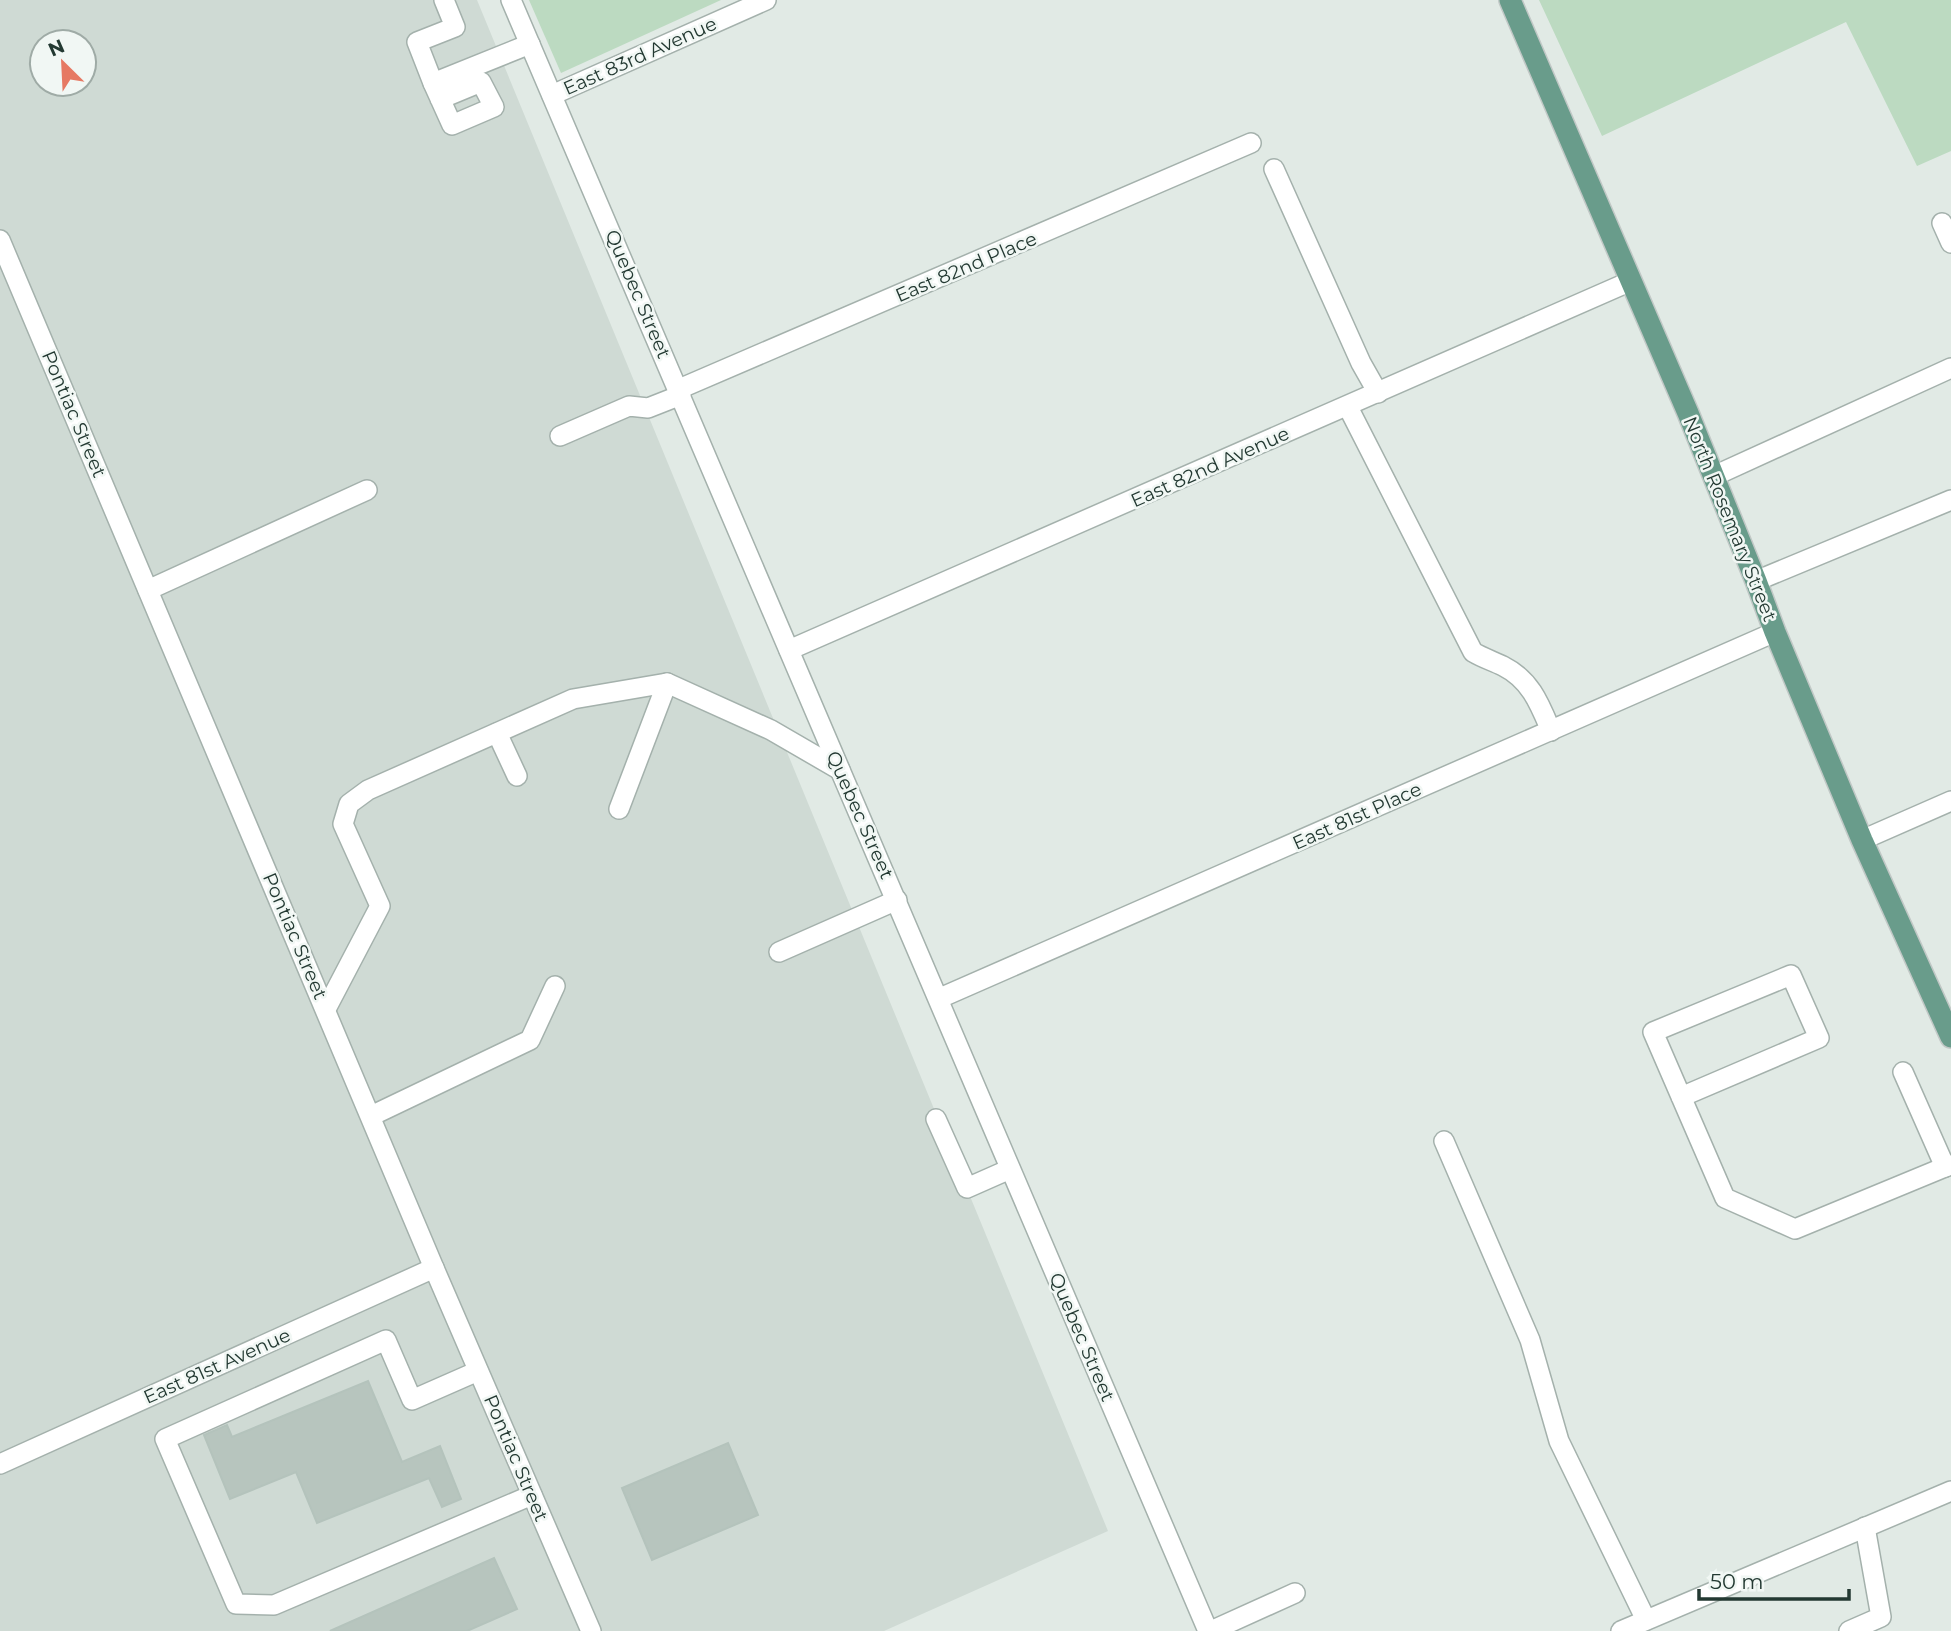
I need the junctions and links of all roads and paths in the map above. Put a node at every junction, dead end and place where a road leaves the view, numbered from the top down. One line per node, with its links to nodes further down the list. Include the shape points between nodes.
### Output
1 (443, 0): 5 (street, via 455,27 416,42 437,91)
2 (512, 0): 5 (street, Quebec Street)
3 (766, 0): 6 (street, East 83rd Avenue)
4 (1510, 0): 12 (main road, North Rosemary Street)
5 (530, 44): 6 (street, Quebec Street)
6 (552, 95): 14 (street, Quebec Street)
7 (1251, 143): 14 (street, East 82nd Place)
8 (1274, 169): 15 (street)
9 (1942, 223): 11 (street)
10 (0, 240): 22 (street, Pontiac Street)
11 (1951, 243)
12 (1631, 281): 15 (street, East 82nd Avenue); 18 (main road, North Rosemary Street)
13 (1951, 368): 18 (street)
14 (680, 392): 17 (street, East 82nd Place, via 648,408 628,405); 24 (street, Quebec Street)
15 (1378, 393): 16 (street, East 82nd Avenue)
16 (1348, 407): 24 (street, East 82nd Avenue); 26 (street, via 1473,652 1527,683)
17 (560, 436)
18 (1714, 476): 21 (main road, North Rosemary Street)
19 (367, 491): 22 (street)
20 (1951, 500): 21 (street)
21 (1756, 581): 23 (main road, North Rosemary Street)
22 (148, 590): 37 (street, Pontiac Street)
23 (1774, 632): 26 (street, East 81st Place); 32 (main road, North Rosemary Street)
24 (789, 650): 28 (street, Quebec Street)
25 (667, 683): 27 (street, via 573,699); 28 (street, via 771,730); 31 (street)
26 (1551, 732): 36 (street, East 81st Place)
27 (497, 733): 29 (street); 37 (street, via 368,790 349,804 343,824 380,906)
28 (840, 770): 33 (street, Quebec Street)
29 (517, 776)
30 (1951, 801): 32 (street)
31 (619, 809)
32 (1862, 840): 38 (main road, North Rosemary Street)
33 (897, 900): 34 (street); 36 (street, Quebec Street)
34 (779, 951)
35 (555, 986): 41 (street, via 530,1040)
36 (940, 998): 45 (street, Quebec Street)
37 (326, 1009): 41 (street, Pontiac Street)
38 (1951, 1037)
39 (1903, 1072): 44 (street)
40 (1681, 1097): 40 (street, via 1653,1032 1791,975 1818,1038); 44 (street, via 1725,1198 1795,1229)
41 (371, 1116): 46 (street, Pontiac Street)
42 (936, 1119): 45 (street, via 967,1188)
43 (1444, 1141): 53 (street, via 1530,1339 1559,1441)
44 (1948, 1166)
45 (1010, 1169): 55 (street, Quebec Street)
46 (434, 1268): 47 (street, Pontiac Street); 48 (street, East 81st Avenue)
47 (478, 1371): 50 (street, Pontiac Street); 50 (street, via 412,1400 386,1340 165,1438 236,1604 274,1605)
48 (0, 1464)
49 (1951, 1492): 51 (street)
50 (532, 1495): 54 (street, Pontiac Street)
51 (1865, 1527): 53 (street); 57 (street, via 1881,1617)
52 (1294, 1592): 55 (street)
53 (1646, 1620): 56 (street)
54 (591, 1631)
55 (1209, 1631)
56 (1621, 1631)
57 (1849, 1631)

